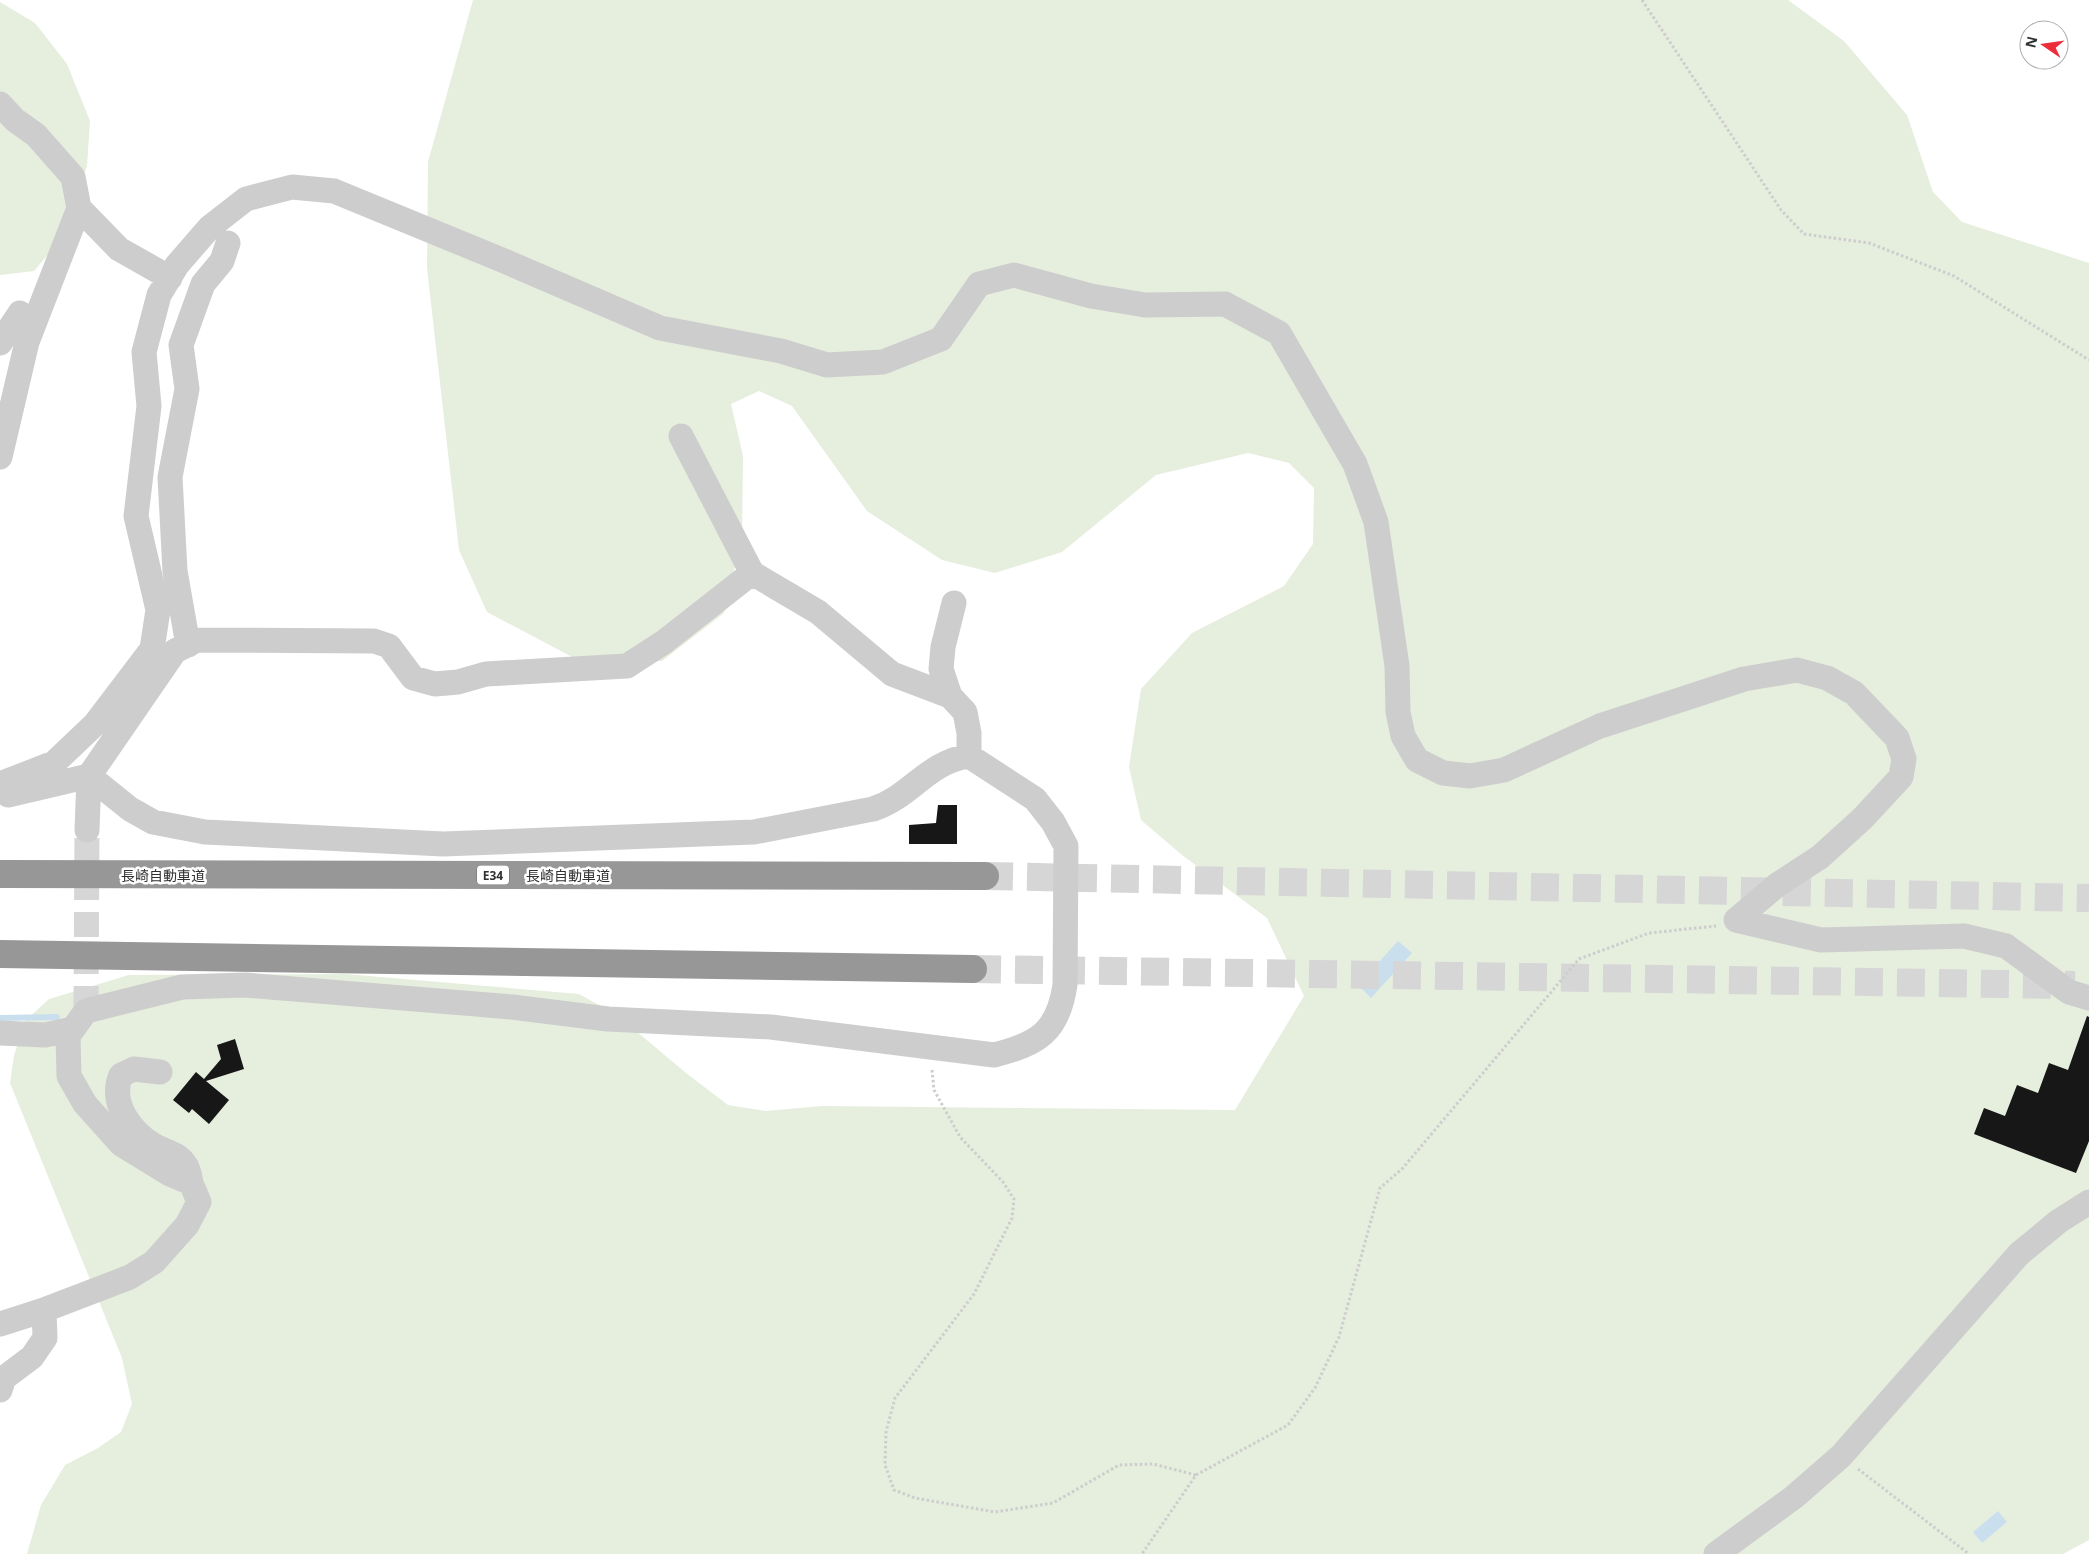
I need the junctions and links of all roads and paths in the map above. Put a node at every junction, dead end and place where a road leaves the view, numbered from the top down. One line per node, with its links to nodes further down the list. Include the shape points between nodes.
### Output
1 (1642, 0): 8 (path, via 1781,210 1804,234 1869,243 1954,276)
2 (0, 104): 3 (street, via 15,120 36,134 73,178)
3 (79, 208): 5 (street, via 120,248); 6 (street)
4 (228, 243): 13 (street, via 222,261 204,284 181,345 187,389 170,477 175,571)
5 (170, 278): 17 (street, via 159,295 144,352 149,406 136,516 158,610 152,650 94,724 54,763); 22 (street, via 177,265 210,227 246,199 292,187 334,191 660,328 780,351 827,365 883,362 941,339 979,284 1014,275 1091,296 1145,305 1225,304 1279,333 1356,464 1376,522 1397,666 1398,712 1403,736 1416,760 1443,772 1470,776 1504,770 1600,726 1744,679 1797,670 1827,678 1854,693 1897,738 1904,759 1901,776 1862,819 1820,857 1777,885)
6 (34, 324): 7 (street, via 20,313); 10 (street)
7 (0, 343)
8 (2089, 360)
9 (681, 436): 11 (street)
10 (0, 458)
11 (752, 573): 13 (street, via 664,642 627,666 486,674 435,684 414,678 388,646 374,641 197,640); 14 (street, via 818,612 892,674)
12 (954, 603): 14 (street, via 941,669)
13 (188, 645): 16 (street, via 175,651)
14 (950, 696): 15 (street, via 965,712)
15 (969, 756): 16 (street, via 953,758 937,766 890,803 754,832 443,844 205,832 153,822 130,809); 28 (street, via 1035,800 1053,822 1066,846 1065,986 1062,1007 1051,1024 1038,1040 1025,1046 994,1055)
16 (90, 776): 18 (street); 19 (street)
17 (0, 784)
18 (0, 798)
19 (87, 830)
20 (0, 874): 21 (highway, 長崎自動車道 / E34)
21 (985, 876)
22 (1736, 920): 25 (street, via 1821,940 1964,936 2006,946 2069,992); 36 (path, via 1713,928 1649,933 1579,959 1402,1169 1380,1188 1338,1336 1315,1388 1288,1425)
23 (0, 954): 24 (highway)
24 (972, 969)
25 (2089, 998)
26 (72, 1029): 27 (street, via 45,1035); 28 (street, via 86,1011 182,987 245,985 512,1007 608,1019 771,1027); 30 (street, via 68,1036 69,1076 85,1104 121,1144)
27 (0, 1034)
28 (929, 1047): 36 (path, via 934,1090 960,1137 1004,1182 1014,1199 1012,1218 974,1294 895,1398 886,1432 885,1465 894,1490 914,1498 995,1512 1053,1503 1118,1465 1152,1464)
29 (160, 1072): 30 (street, via 134,1069 121,1075 116,1085 118,1101 128,1123 155,1146 173,1153 186,1165)
30 (191, 1183): 32 (street, via 199,1202 187,1225 154,1262 130,1277)
31 (2089, 1202): 35 (street, via 2019,1254)
32 (44, 1310): 33 (street); 34 (street, via 45,1338 32,1357 4,1378)
33 (0, 1324)
34 (0, 1390)
35 (1841, 1456): 38 (street, via 1794,1497); 39 (path)
36 (1196, 1475): 37 (path)
37 (1142, 1554)
38 (1716, 1554)
39 (1969, 1554)

